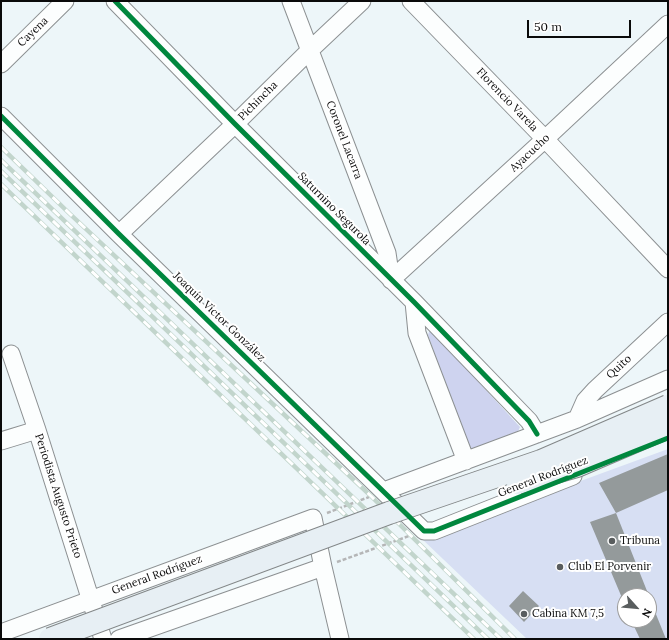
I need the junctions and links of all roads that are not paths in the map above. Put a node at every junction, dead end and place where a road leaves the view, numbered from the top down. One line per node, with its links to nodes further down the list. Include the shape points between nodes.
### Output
1 (65, 1): 8 (street, Cayena)
2 (115, 1): 10 (street, Saturnino Segurola)
3 (291, 1): 7 (street, Coronel Lacarra)
4 (362, 1): 7 (street, Pichincha)
5 (411, 1): 11 (street, Florencio Varela)
6 (668, 24): 11 (street, Ayacucho)
7 (310, 50): 10 (street, Pichincha); 14 (street, Coronel Lacarra, via 387,253)
8 (1, 64)
9 (1, 116): 12 (street, Joaquín Víctor González)
10 (235, 124): 12 (street, Pichincha); 14 (street, Saturnino Segurola)
11 (545, 139): 13 (street, Florencio Varela); 14 (street, Ayacucho)
12 (119, 234): 28 (street, Joaquín Víctor González)
13 (668, 269)
14 (392, 280): 15 (street, Saturnino Segurola)
15 (414, 302): 24 (street, Saturnino Segurola, via 529,421); 27 (street, via 417,333)
16 (668, 322): 21 (street, Quito, via 595,390 585,402)
17 (11, 354): 23 (street, Periodista Augusto Prieto)
18 (668, 379): 21 (street)
19 (668, 391): 29 (main road, bridge, via 486,467)
20 (668, 406): 29 (main road, bridge, via 541,461)
21 (577, 419): 24 (street)
22 (668, 427): 29 (main road, bridge, via 555,473 446,502)
23 (37, 430): 26 (street); 32 (street, Periodista Augusto Prieto)
24 (537, 434): 27 (street)
25 (668, 438): 30 (street, General Rodríguez, via 434,531)
26 (1, 441)
27 (466, 461): 28 (street)
28 (378, 493): 30 (street, Joaquín Víctor González)
29 (391, 513): 34 (main road, bridge)
30 (418, 533)
31 (323, 567): 32 (street, General Rodríguez, via 313,518); 36 (street); 37 (street)
32 (90, 599): 33 (street, General Rodríguez); 35 (street, Periodista Augusto Prieto)
33 (1, 633)
34 (50, 639)
35 (103, 639)
36 (119, 639)
37 (340, 639)

